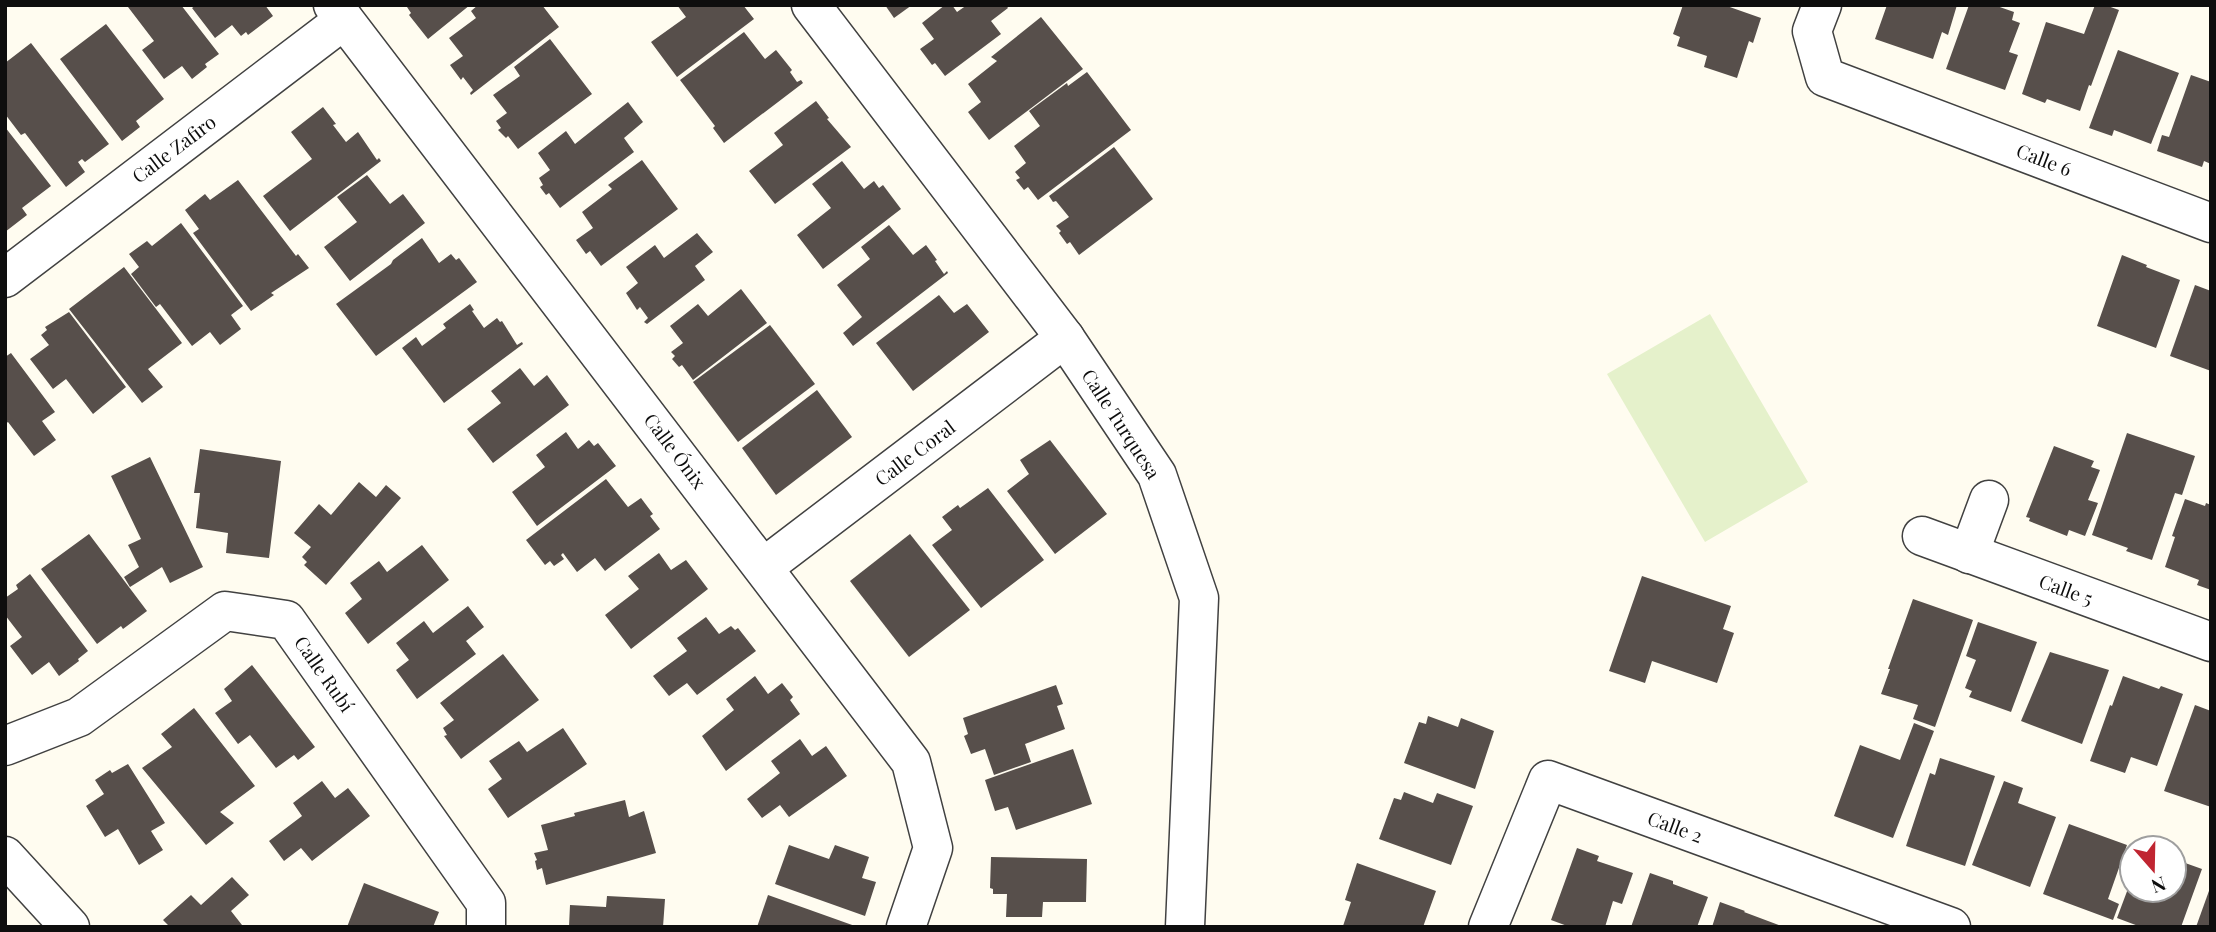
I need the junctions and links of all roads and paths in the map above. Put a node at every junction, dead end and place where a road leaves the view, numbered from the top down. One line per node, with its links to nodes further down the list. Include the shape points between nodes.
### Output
1 (811, 5): 6 (street, Calle Turquesa)
2 (1822, 5): 4 (street, Calle 6, via 1812,31 1825,77)
3 (338, 12): 5 (street, Calle Zafiro); 10 (street, Calle Ónix)
4 (2211, 223)
5 (5, 278)
6 (1065, 338): 10 (street, Calle Coral); 17 (street, Calle Turquesa, via 1157,475 1199,598)
7 (1989, 500): 9 (street)
8 (1922, 537): 9 (street, Calle 5)
9 (1969, 554): 11 (street, Calle 5)
10 (764, 568): 16 (street, Calle Ónix, via 911,762 933,848)
11 (2211, 642)
12 (5, 747): 15 (street, Calle Rubí, via 79,718 225,611 286,620 486,903)
13 (5, 856): 14 (street)
14 (70, 927)
15 (486, 927)
16 (906, 927)
17 (1185, 927)
18 (1488, 927): 19 (street, Calle 2, via 1548,780)
19 (1951, 927)

